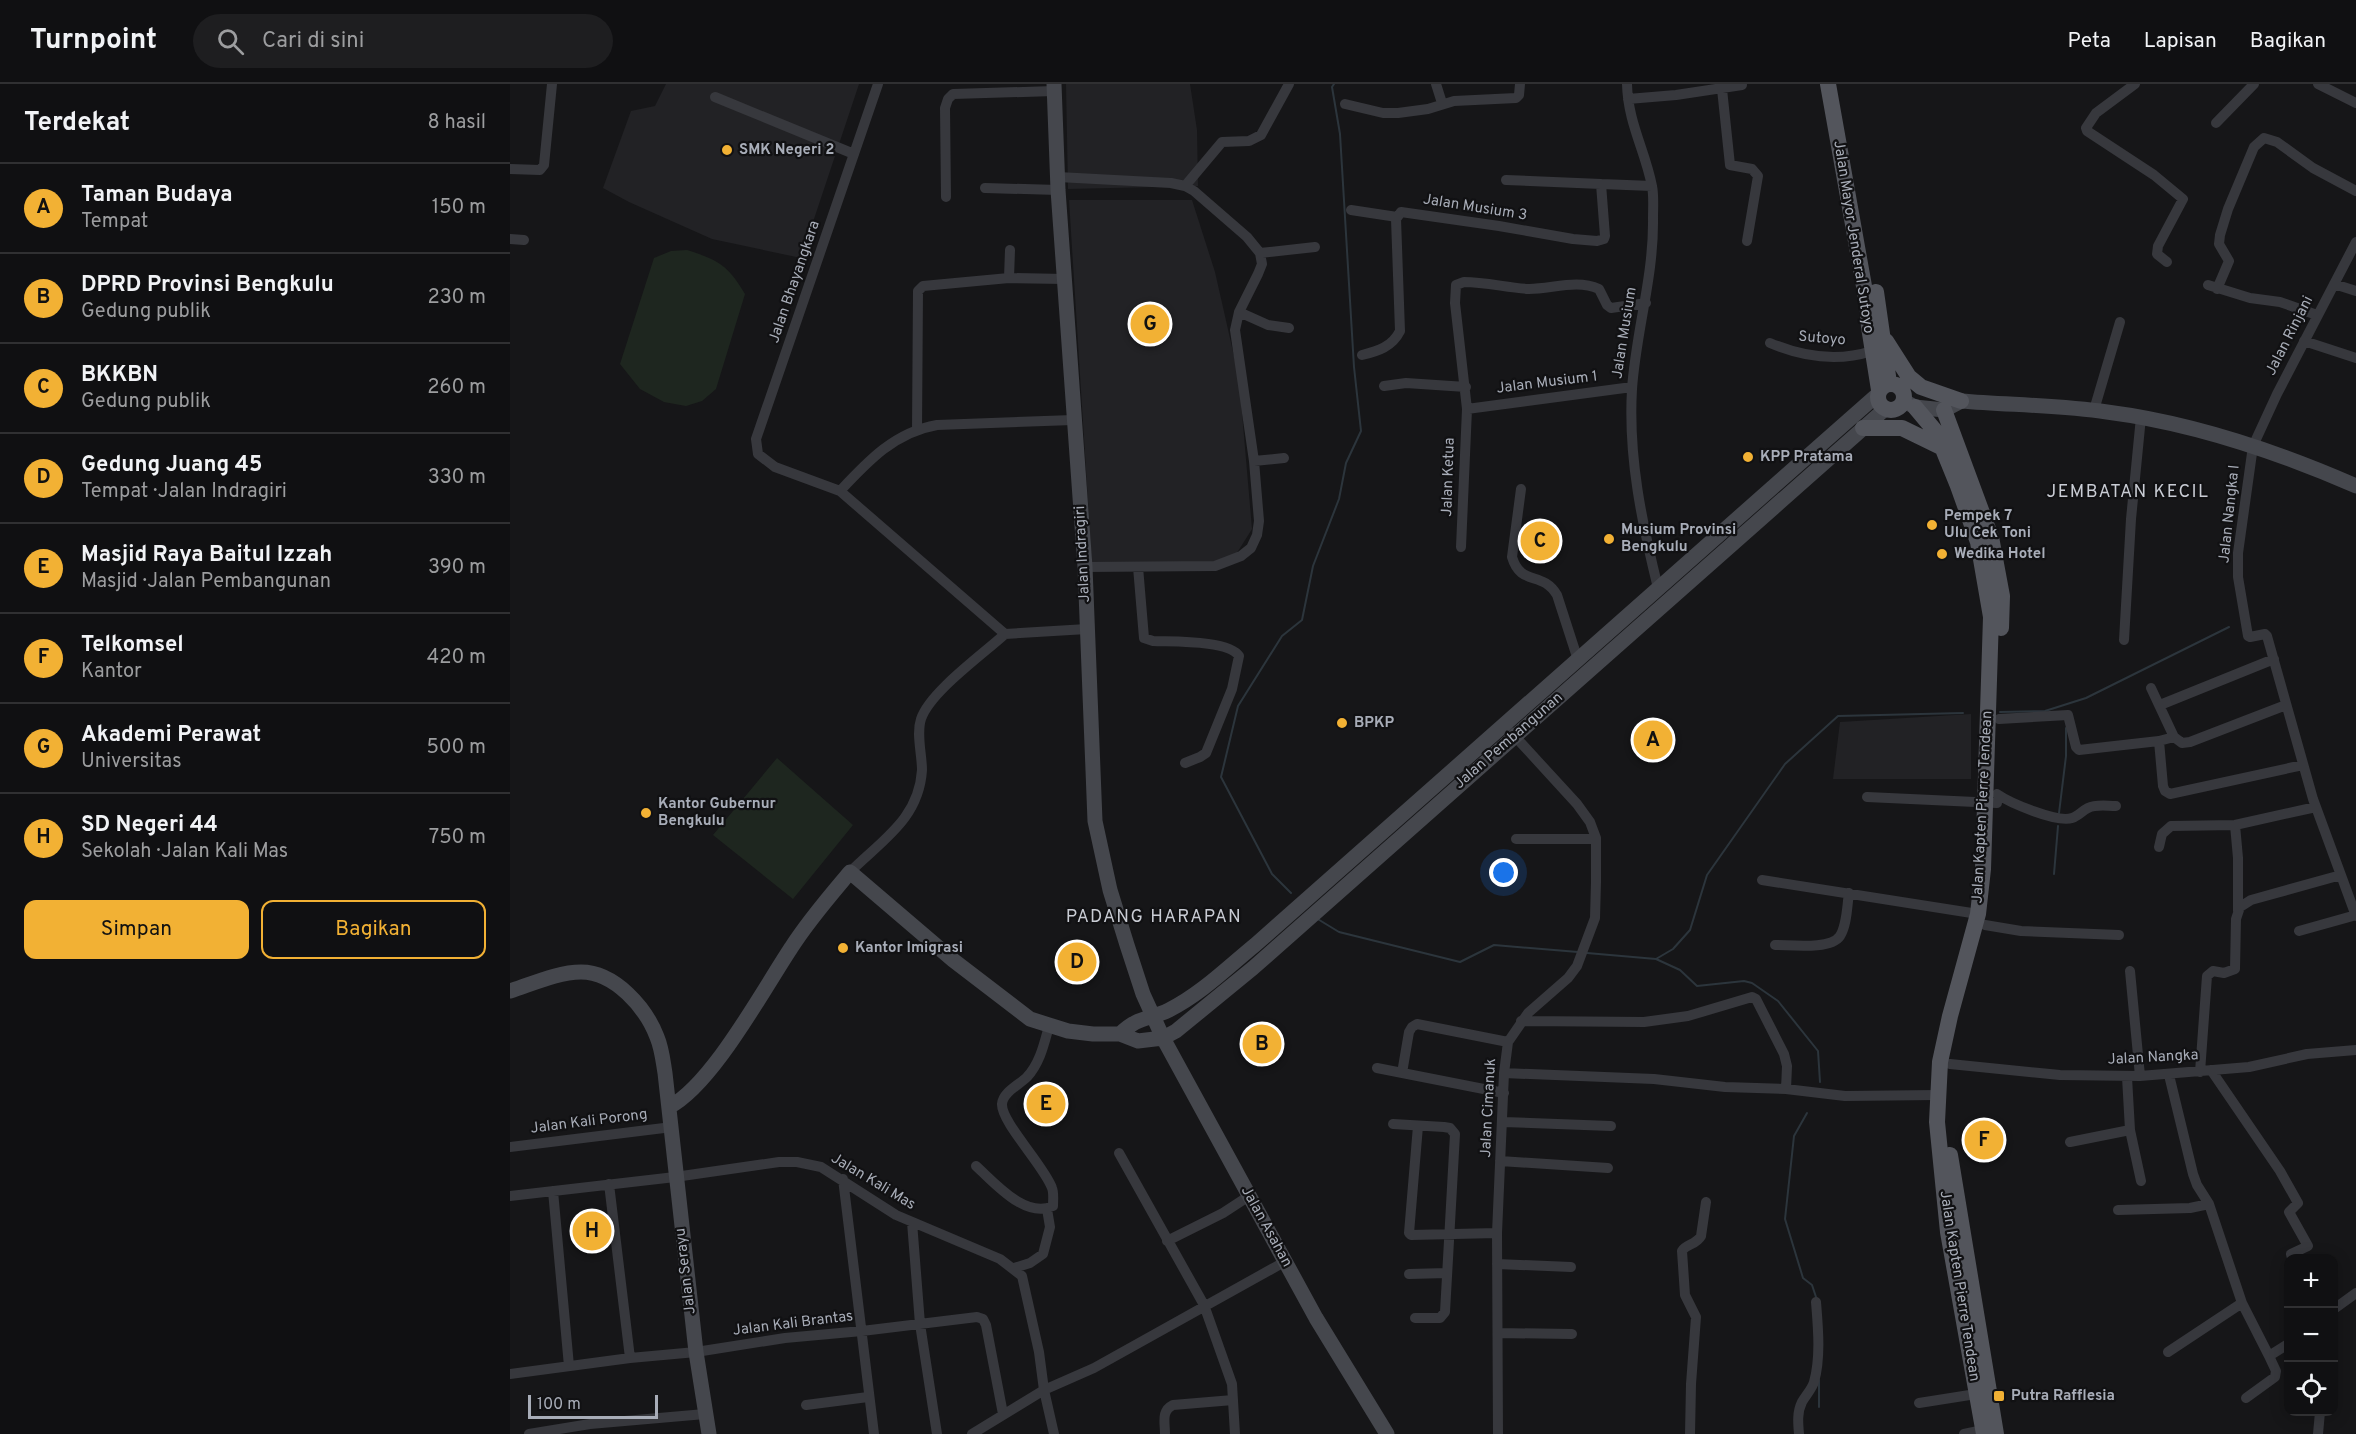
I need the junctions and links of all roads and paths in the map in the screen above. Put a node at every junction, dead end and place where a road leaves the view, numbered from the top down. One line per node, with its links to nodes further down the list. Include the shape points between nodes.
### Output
1 (552, 84): 23 (street, via 544,165 534,171)
2 (878, 84): 22 (street, Jalan Bhayangkara)
3 (1289, 84): 27 (street, via 1261,135 1249,141 1222,142)
4 (1436, 84): 19 (street)
5 (1520, 84): 19 (street, via 1516,98)
6 (1627, 84): 17 (street, Jalan Musium)
7 (1828, 84): 54 (main road, Jalan Mayor Jenderal Sutoyo, via 1868,303)
8 (1839, 84): 51 (main road, Jalan Mayor Jenderal Sutoyo)
9 (2135, 84): 41 (street, via 2096,113 2086,128 2183,199 2158,246 2157,254)
10 (2254, 84): 21 (street)
11 (2318, 84): 14 (street)
12 (1742, 85): 15 (street)
13 (1054, 88): 25 (street, Jalan Indragiri); 31 (street, via 953,94 948,99)
14 (2336, 88): 18 (street)
15 (1722, 89): 17 (street); 36 (street, via 1730,165 1752,169 1758,176)
16 (715, 97): 22 (street)
17 (1628, 99): 28 (street, Jalan Musium)
18 (2356, 102)
19 (1442, 103): 20 (street, via 1398,113)
20 (1345, 104)
21 (2216, 123)
22 (854, 154): 76 (street, Jalan Bhayangkara, via 756,440 758,454 775,467)
23 (510, 169)
24 (1506, 180): 26 (street)
25 (1058, 183): 27 (street); 29 (street); 43 (street, Jalan Indragiri)
26 (1601, 184): 28 (street); 33 (street, Jalan Musium 3, via 1605,236 1597,241 1405,212)
27 (1185, 186): 40 (street, via 1247,237)
28 (1652, 186): 46 (street, Jalan Musium, via 1652,261)
29 (985, 188)
30 (2356, 191): 48 (street, via 2313,168 2277,142 2264,138 2254,147 2220,235 2219,244 2229,261 2213,287)
31 (946, 197)
32 (1351, 210): 33 (street)
33 (1397, 217): 55 (street, via 1400,332 1390,344)
34 (510, 239): 35 (street)
35 (524, 240)
36 (1747, 241)
37 (2356, 242): 44 (street, Jalan Rinjani)
38 (1315, 247): 40 (street)
39 (1010, 250): 42 (street)
40 (1260, 253): 47 (street, via 1262,264)
41 (2167, 262)
42 (1009, 278): 43 (street); 69 (street, via 923,286 918,291)
43 (1065, 279): 67 (street, Jalan Indragiri)
44 (2334, 284): 45 (street); 48 (street, Jalan Rinjani)
45 (2356, 291)
46 (1646, 303): 58 (street, Jalan Ketua, via 1611,308 1599,289 1591,285 1527,289 1459,283 1455,293); 59 (street, Jalan Musium)
47 (1239, 312): 50 (street, via 1268,325); 73 (street, via 1235,330)
48 (2318, 315): 52 (street, Jalan Rinjani)
49 (2120, 322): 65 (street)
50 (1289, 328)
51 (1883, 336): 60 (main road, Jalan Mayor Jenderal Sutoyo); 61 (main road, via 1909,377 1921,387)
52 (2304, 341): 56 (street); 70 (street, Jalan Rinjani)
53 (1770, 343): 54 (street, Sutoyo, via 1802,354 1845,358)
54 (1872, 351): 60 (main road, Jalan Mayor Jenderal Sutoyo)
55 (1362, 355)
56 (2356, 358)
57 (1384, 386): 58 (street, via 1406,383)
58 (1466, 387): 63 (street, Jalan Ketua)
59 (1632, 387): 63 (street, Jalan Musium 1); 80 (street, Jalan Musium, via 1635,467)
60 (1882, 394): 62 (main road, Jalan Kapten Pierre Tendean, via 1900,387); 68 (street, Jalan Pembangunan); 80 (street, Jalan Pembangunan)
61 (1961, 401): 64 (street); 65 (street)
62 (1909, 404): 64 (street); 71 (main road, Jalan Kapten Pierre Tendean, via 1936,432)
63 (1467, 409): 77 (street, Jalan Ketua)
64 (1944, 410): 90 (main road, Jalan Kapten Pierre Tendean, via 1991,537 2000,578)
65 (2094, 410): 66 (street)
66 (2141, 417): 70 (street, via 2219,434); 84 (street)
67 (1073, 420): 69 (street, via 937,425); 78 (street, Jalan Indragiri)
68 (1863, 428): 71 (main road, via 1902,428); 81 (street, Jalan Pembangunan)
69 (917, 430): 76 (street, via 890,443)
70 (2253, 446): 74 (street); 85 (street, Jalan Nangka I, via 2238,577 2249,637 2267,635)
71 (1941, 447): 97 (main road, Jalan Kapten Pierre Tendean, via 1978,542 1989,596)
72 (1284, 458): 73 (street)
73 (1254, 461): 79 (street, via 1259,520 1251,548 1215,566)
74 (2356, 486)
75 (1521, 489): 86 (street, via 1512,557 1515,567 1524,576 1548,583 1553,589)
76 (840, 491): 83 (street)
77 (1461, 547)
78 (1084, 567): 79 (street); 82 (street, Jalan Indragiri)
79 (1138, 567): 94 (street, via 1144,639 1212,645 1234,650 1239,656 1232,689 1206,753)
80 (1658, 588): 81 (street); 86 (street, Jalan Pembangunan)
81 (1664, 604): 91 (street, Jalan Pembangunan)
82 (1087, 629): 83 (street); 117 (street, Jalan Indragiri, via 1096,830 1126,945)
83 (1005, 634): 105 (street, via 926,708 920,720 922,768 915,804 906,819)
84 (2124, 640)
85 (2274, 659): 88 (street); 89 (street)
86 (1578, 660): 91 (street, Jalan Pembangunan)
87 (2151, 688): 88 (street)
88 (2160, 705): 92 (street)
89 (2286, 705): 92 (street, via 2190,742 2179,743); 95 (street)
90 (1999, 719): 93 (street, via 2068,714 2079,750); 97 (main road, Jalan Kapten Pierre Tendean)
91 (1509, 731): 102 (street, Jalan Cimanuk, via 1577,804); 104 (street, Jalan Pembangunan)
92 (2174, 737): 93 (street)
93 (2159, 741): 95 (street, via 2163,786 2170,794)
94 (1185, 763)
95 (2303, 765): 99 (street)
96 (1867, 797): 97 (street)
97 (1993, 800): 98 (street, via 2065,819 2090,807); 111 (main road, Jalan Kapten Pierre Tendean, via 1993,877)
98 (2115, 806)
99 (2316, 807): 100 (street); 106 (street)
100 (2235, 825): 103 (street, via 2171,826 2162,834); 109 (street)
101 (1516, 839): 102 (street)
102 (1596, 839): 118 (street, Jalan Cimanuk, via 1596,907 1587,943 1568,978)
103 (2159, 847)
104 (1355, 867): 117 (street, Jalan Pembangunan, via 1191,997); 121 (street, Jalan Pembangunan, via 1253,968)
105 (850, 872): 119 (street, via 994,993); 136 (street, via 804,928 712,1066 685,1096)
106 (2341, 875): 109 (street, via 2244,902); 110 (street)
107 (1762, 880): 108 (street)
108 (1849, 893): 111 (street); 114 (street, via 1842,932 1837,939 1819,945)
109 (2238, 911): 128 (street, via 2235,969 2207,976)
110 (2356, 915): 112 (street)
111 (1981, 920): 113 (street, via 2021,931); 124 (main road, Jalan Kapten Pierre Tendean); 135 (main road, Jalan Kapten Pierre Tendean, via 1947,1026)
112 (2299, 931)
113 (2119, 935)
114 (1775, 945)
115 (2130, 971): 131 (street)
116 (510, 990): 136 (street, Jalan Serayu, via 582,972 603,976 616,985 636,1004 657,1035)
117 (1153, 1016): 120 (street, Jalan Pembangunan, via 1132,1022); 121 (street, Jalan Asahan)
118 (1521, 1021): 122 (street, Jalan Cimanuk); 133 (street, via 1644,1022 1688,1016 1752,997 1784,1054)
119 (1049, 1026): 120 (street, via 1093,1034); 158 (street, via 1035,1066 1002,1102 1008,1121 1053,1190 1053,1206)
120 (1120, 1034): 121 (street, via 1138,1041)
121 (1163, 1038): 155 (street, Jalan Asahan)
122 (1508, 1042): 127 (street, via 1417,1024 1409,1032); 129 (street, Jalan Cimanuk)
123 (2356, 1050): 126 (street, Jalan Nangka)
124 (1950, 1064): 132 (street, Jalan Nangka); 173 (main road, Jalan Kapten Pierre Tendean, via 1947,1102 1951,1165)
125 (1377, 1068): 127 (street)
126 (2211, 1070): 128 (street, Jalan Nangka); 164 (street, via 2298,1203 2289,1212 2308,1246)
127 (1402, 1072): 134 (street)
128 (2200, 1072): 130 (street, Jalan Nangka)
129 (1504, 1073): 133 (street, via 1654,1078 1725,1087); 134 (street, Jalan Cimanuk)
130 (2169, 1075): 131 (street, Jalan Nangka); 157 (street, via 2193,1174)
131 (2140, 1076): 132 (street, Jalan Nangka)
132 (2127, 1077): 142 (street)
133 (1786, 1089): 135 (street, via 1845,1096)
134 (1504, 1093): 137 (street, Jalan Cimanuk)
135 (1937, 1095): 173 (main road, Jalan Kapten Pierre Tendean, via 1948,1232)
136 (669, 1107): 141 (street, Jalan Serayu)
137 (1503, 1122): 140 (street); 146 (street, Jalan Cimanuk)
138 (1393, 1124): 139 (street)
139 (1418, 1126): 162 (street, via 1450,1128 1455,1134); 162 (street, via 1408,1230 1411,1235)
140 (1611, 1126)
141 (672, 1127): 144 (street, Jalan Kali Porong); 149 (street, Jalan Serayu)
142 (2130, 1131): 143 (street); 151 (street)
143 (2070, 1142)
144 (510, 1147)
145 (1119, 1153): 163 (street)
146 (1500, 1161): 148 (street); 161 (street, Jalan Cimanuk)
147 (976, 1166): 158 (street, via 1016,1202)
148 (1608, 1168)
149 (675, 1177): 150 (street, Jalan Kali Mas, via 778,1162 821,1167); 152 (street, Jalan Kali Mas); 183 (street, Jalan Serayu)
150 (843, 1179): 160 (street, Jalan Kali Mas); 179 (street)
151 (2141, 1180)
152 (609, 1184): 153 (street, Jalan Kali Mas); 186 (street)
153 (553, 1191): 154 (street, Jalan Kali Mas); 187 (street)
154 (510, 1196)
155 (1249, 1196): 163 (street); 165 (street, Jalan Asahan)
156 (1706, 1202): 212 (street, via 1701,1236 1682,1251 1686,1300 1696,1317)
157 (2209, 1204): 159 (street); 174 (street)
158 (1047, 1209): 168 (street, via 1050,1227 1043,1254)
159 (2118, 1210)
160 (912, 1222): 168 (street, Jalan Kali Mas, via 972,1245); 178 (street)
161 (1497, 1233): 162 (street); 166 (street, Jalan Cimanuk)
162 (1449, 1235): 170 (street)
163 (1167, 1241): 175 (street)
164 (2291, 1254)
165 (1286, 1260): 175 (street); 210 (street, Jalan Asahan, via 1316,1318)
166 (1497, 1264): 167 (street); 180 (street, Jalan Cimanuk)
167 (1571, 1267)
168 (1014, 1268): 189 (street, via 1022,1276)
169 (1409, 1274): 170 (street)
170 (1447, 1274): 177 (street, via 1444,1315)
171 (2356, 1293): 176 (street)
172 (1816, 1302): 213 (street, via 1816,1369 1813,1385 1798,1415)
173 (1968, 1304): 190 (main road, Jalan Kapten Pierre Tendean); 200 (main road, Jalan Kapten Pierre Tendean)
174 (2242, 1304): 184 (street); 185 (street)
175 (1204, 1305): 189 (street, via 1094,1368); 193 (street, via 1232,1384)
176 (2335, 1308)
177 (1415, 1318)
178 (920, 1324): 179 (street, Jalan Kali Brantas); 197 (street, Jalan Kali Brantas, via 983,1319); 204 (street)
179 (862, 1331): 183 (street, Jalan Kali Brantas); 191 (street)
180 (1498, 1333): 181 (street); 211 (street, Jalan Cimanuk)
181 (1572, 1334)
182 (2284, 1347): 185 (street)
183 (696, 1352): 186 (street, Jalan Kali Brantas); 196 (street, Jalan Serayu)
184 (2168, 1352)
185 (2269, 1356): 192 (street, via 2276,1374)
186 (630, 1358): 187 (street, Jalan Kali Brantas)
187 (569, 1366): 188 (street, Jalan Kali Brantas)
188 (510, 1374)
189 (1044, 1390): 197 (street); 207 (street)
190 (1976, 1394): 194 (street); 200 (main road, Jalan Kapten Pierre Tendean)
191 (868, 1398): 195 (street); 203 (street)
192 (2246, 1398)
193 (1233, 1400): 208 (street, via 1167,1408); 209 (street)
194 (1919, 1403)
195 (806, 1405)
196 (705, 1414): 201 (street, via 590,1424); 202 (street, Jalan Serayu)
197 (1003, 1414): 199 (street)
198 (2320, 1416): 215 (street)
199 (993, 1421): 205 (street); 206 (street)
200 (1990, 1432): 214 (street)
201 (529, 1434)
202 (709, 1434)
203 (874, 1434)
204 (937, 1434)
205 (972, 1434)
206 (994, 1434)
207 (1053, 1434)
208 (1165, 1434)
209 (1235, 1434)
210 (1387, 1434)
211 (1498, 1434)
212 (1690, 1434)
213 (1799, 1434)
214 (1964, 1434)
215 (2318, 1434)

